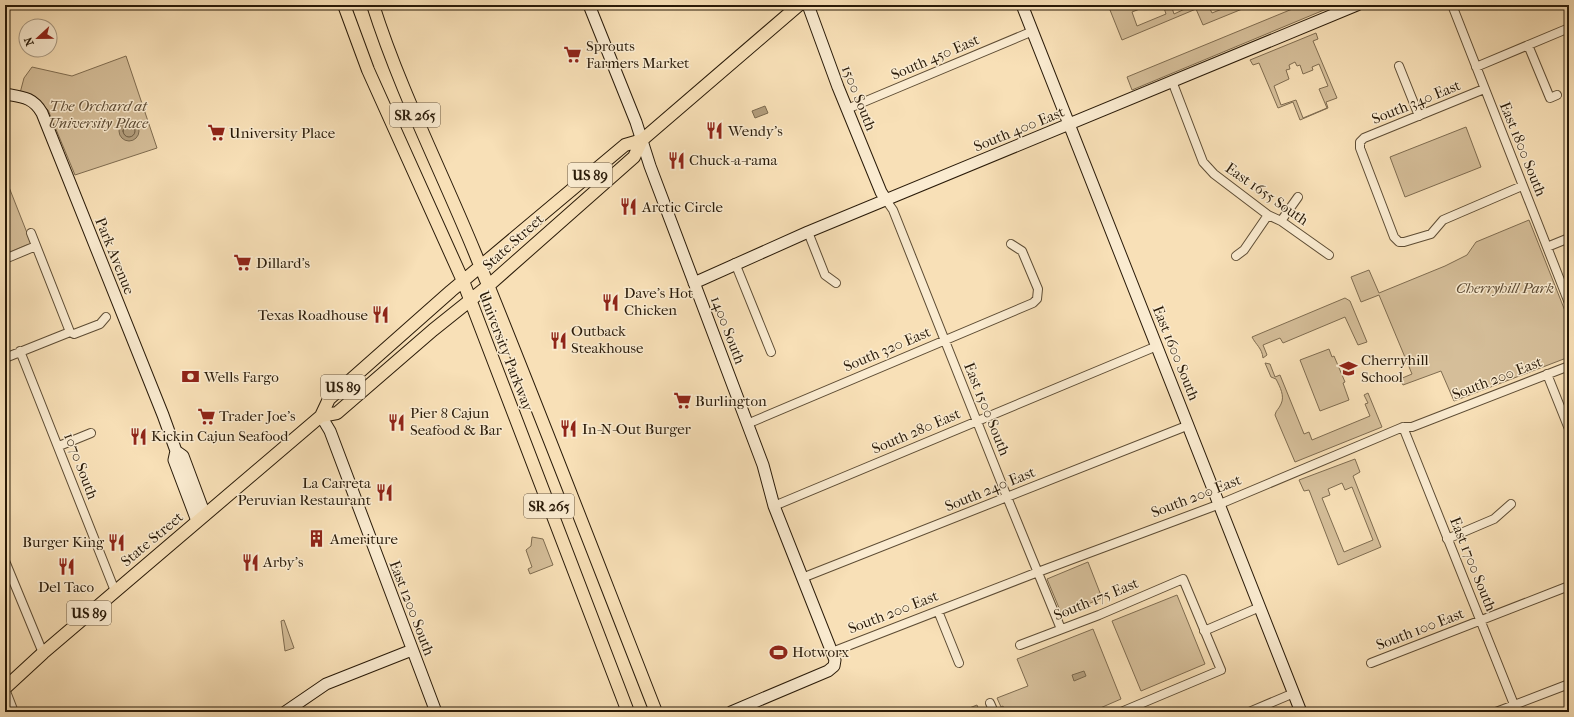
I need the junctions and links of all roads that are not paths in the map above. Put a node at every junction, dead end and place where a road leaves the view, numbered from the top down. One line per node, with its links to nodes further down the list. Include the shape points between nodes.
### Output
1 (344, 5): 38 (main road, University Parkway / SR 265, via 368,70)
2 (373, 5): 37 (main road, University Parkway / SR 265, via 401,81)
3 (589, 5): 21 (street, 1400 South)
4 (798, 5): 21 (main road, State Street / US 89)
5 (808, 5): 18 (street, 1500 South)
6 (1022, 5): 10 (street, East 1600 South)
7 (1357, 5): 14 (street, South 400 East)
8 (1452, 5): 13 (street, East 1800 South)
9 (1569, 28): 11 (street)
10 (1033, 32): 18 (street, South 450 East); 20 (street, East 1600 South)
11 (1528, 45): 13 (street); 17 (street, via 1550,98)
12 (1399, 66): 19 (street)
13 (1476, 67): 15 (street, East 1800 South)
14 (1172, 81): 20 (street, South 400 East); 25 (street, East 1655 South, via 1203,162 1214,174)
15 (1484, 89): 19 (street, South 340 East); 22 (street, East 1800 South)
16 (5, 94): 65 (street, Park Avenue, via 25,97 37,105 42,113 163,415 176,451 174,460)
17 (1557, 95)
18 (847, 108): 24 (street, 1500 South)
19 (1419, 116): 22 (street, South 340 East, via 1364,138 1360,142 1360,148 1394,237 1399,242 1431,234 1442,220)
20 (1069, 124): 24 (street, South 400 East); 47 (street, East 1600 South)
21 (642, 140): 37 (main road, State Street / US 89, via 625,145); 39 (street, 1400 South); 41 (main road, State Street / US 89, via 634,157)
22 (1522, 186): 32 (street, East 1800 South)
23 (1298, 196): 26 (street)
24 (886, 200): 27 (street, South 400 East); 46 (street, East 1500 South, via 893,210)
25 (1268, 215): 26 (street, East 1655 South); 34 (street, via 1244,250)
26 (1281, 221): 33 (street, East 1655 South)
27 (808, 232): 36 (street, South 400 East); 40 (street, via 825,275)
28 (31, 234): 31 (street)
29 (1569, 238): 32 (street)
30 (1011, 244): 46 (street, South 320 East, via 1022,251 1038,289 1037,298 1033,303)
31 (36, 246): 35 (street); 45 (street)
32 (1547, 247): 43 (street, East 1800 South)
33 (1328, 255)
34 (1236, 256)
35 (5, 259)
36 (735, 263): 39 (street, South 400 East); 49 (street)
37 (480, 268): 38 (main road, State Street / US 89); 41 (main road, University Parkway / SR 265)
38 (463, 282): 42 (main road, University Parkway / SR 265); 53 (main road, State Street / US 89, via 329,399)
39 (694, 282): 55 (street, 1400 South)
40 (836, 283)
41 (488, 286): 42 (main road, State Street / US 89); 92 (main road, University Parkway / SR 265)
42 (470, 300): 53 (main road, State Street / US 89, via 337,413); 91 (main road, University Parkway / SR 265)
43 (1569, 304)
44 (106, 317): 45 (street, via 100,324 74,334)
45 (70, 332): 48 (street)
46 (944, 340): 54 (street, East 1500 South); 55 (street, South 320 East)
47 (1157, 346): 54 (street, South 280 East); 56 (street, East 1600 South)
48 (20, 351): 50 (street); 60 (street, 1070 South)
49 (771, 352)
50 (5, 358)
51 (1569, 366): 52 (street, South 200 East)
52 (1547, 374): 57 (street, South 200 East, via 1412,427); 58 (street)
53 (321, 416): 65 (main road, State Street / US 89); 78 (street, East 1200 South, via 330,431)
54 (976, 421): 61 (street, East 1500 South); 64 (street, South 280 East)
55 (747, 424): 64 (street, 1400 South, via 763,465)
56 (1189, 425): 61 (street, South 240 East); 62 (street, East 1600 South)
57 (1403, 427): 62 (street, South 200 East); 66 (street, East 1700 South)
58 (1569, 429)
59 (91, 433): 60 (street)
60 (58, 446): 71 (street, 1070 South)
61 (1007, 497): 68 (street, East 1500 South); 69 (street, South 240 East)
62 (1220, 504): 68 (street, South 200 East); 72 (street, East 1600 South)
63 (1511, 504): 66 (street, via 1494,519)
64 (774, 506): 69 (street, 1400 South)
65 (201, 518): 71 (main road, State Street / US 89)
66 (1448, 539): 74 (street, East 1700 South)
67 (6, 564): 80 (street)
68 (1038, 572): 73 (street, South 200 East); 75 (street, East 1500 South)
69 (802, 578): 79 (street, 1400 South)
70 (1569, 586): 74 (street, South 100 East)
71 (115, 591): 80 (main road, State Street / US 89)
72 (1260, 607): 76 (street); 85 (street, East 1600 South)
73 (938, 611): 79 (street, South 200 East); 81 (street)
74 (1480, 621): 82 (street, South 100 East); 87 (street, East 1700 South)
75 (1061, 628): 76 (street, South 175 East, via 1183,579); 77 (street, South 175 East)
76 (1204, 631): 95 (street, via 1221,670)
77 (1020, 645)
78 (412, 650): 89 (street, via 326,684); 90 (street, East 1200 South)
79 (832, 652): 93 (street, 1400 South, via 834,666 828,671)
80 (42, 653): 84 (main road, State Street / US 89)
81 (959, 663)
82 (1371, 663)
83 (1569, 684): 87 (street)
84 (5, 688): 88 (street)
85 (1294, 693): 96 (street); 97 (street, East 1600 South)
86 (990, 703): 94 (street)
87 (1516, 708): 98 (street)
88 (14, 712)
89 (285, 712)
90 (436, 712)
91 (628, 712)
92 (656, 712)
93 (731, 712)
94 (994, 712)
95 (1121, 712)
96 (1248, 712)
97 (1301, 712)
98 (1496, 712)

